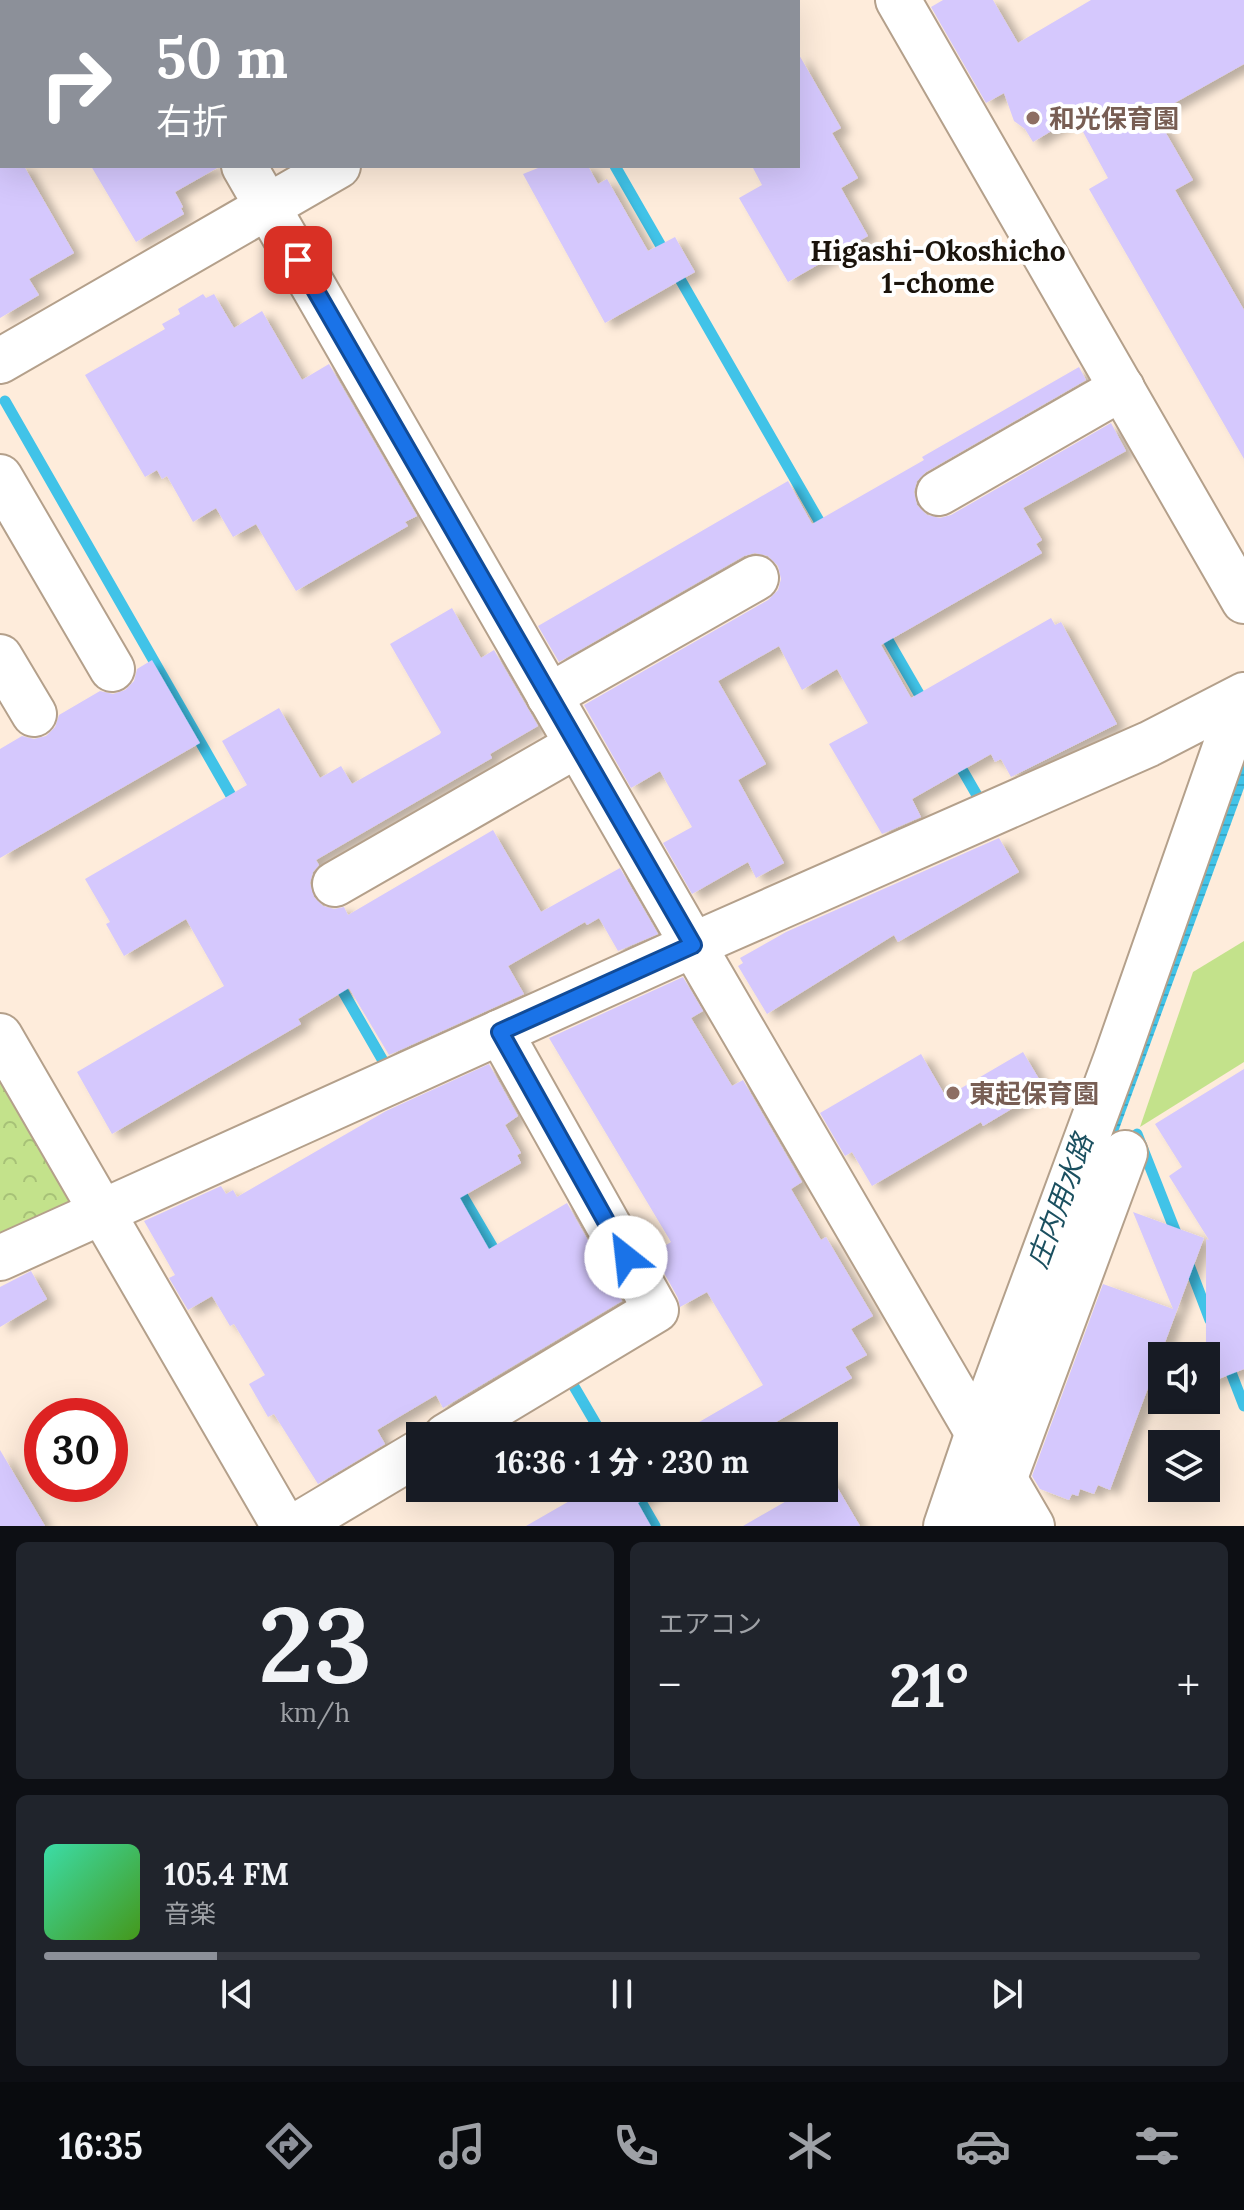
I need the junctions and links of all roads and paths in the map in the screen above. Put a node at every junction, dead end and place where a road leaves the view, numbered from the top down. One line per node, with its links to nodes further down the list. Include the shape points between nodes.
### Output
1 (898, 0): 6 (street)
2 (245, 168): 4 (street)
3 (335, 168): 4 (street)
4 (267, 207): 5 (street); 14 (street)
5 (0, 361)
6 (1122, 388): 8 (street); 10 (street)
7 (0, 477): 12 (street)
8 (939, 493)
9 (756, 578): 14 (street)
10 (1244, 601)
11 (0, 657): 15 (street)
12 (112, 669)
13 (1244, 695): 19 (street, via 1149,744)
14 (549, 696): 17 (street)
15 (34, 714)
16 (1244, 715): 26 (street, via 1232,727 1116,1059)
17 (577, 745): 18 (street); 19 (street)
18 (335, 884)
19 (693, 945): 20 (street); 26 (street)
20 (500, 1032): 23 (street); 25 (street, via 656,1310)
21 (0, 1036): 23 (street)
22 (1125, 1153): 26 (street)
23 (103, 1214): 24 (street); 28 (street)
24 (0, 1258)
25 (469, 1422)
26 (991, 1456): 30 (street); 31 (street); 32 (street)
27 (406, 1460): 29 (street)
28 (284, 1526)
29 (296, 1526)
30 (946, 1526)
31 (987, 1526)
32 (1032, 1526)

